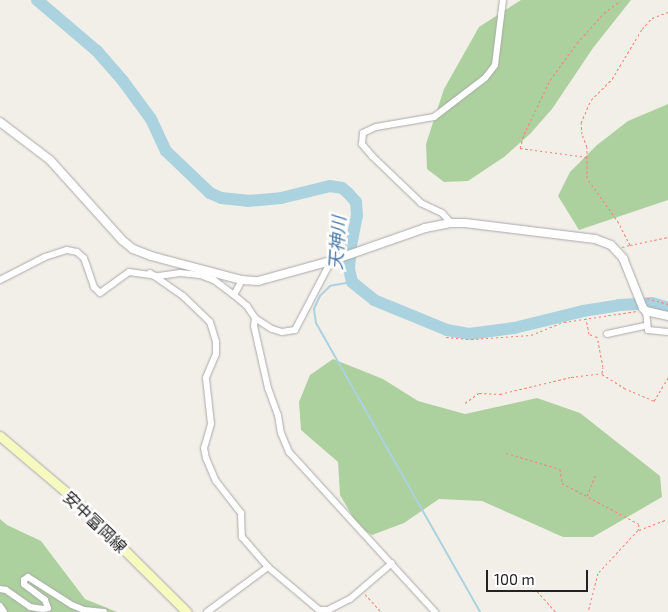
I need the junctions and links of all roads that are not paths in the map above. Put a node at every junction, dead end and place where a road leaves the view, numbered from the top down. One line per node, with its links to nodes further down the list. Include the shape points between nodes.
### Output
1 (503, 0): 3 (street, via 495,65 485,78 434,117 376,127 363,133 362,144 372,156 420,203 442,213)
2 (0, 122): 7 (street, via 50,160 133,249)
3 (451, 223): 4 (street, via 418,230); 9 (street, via 595,239 616,248)
4 (332, 261): 7 (street, via 269,280); 11 (street, via 295,330 282,332 272,329)
5 (150, 273): 6 (street, via 129,272 100,293 94,287 84,258 67,250 45,257); 8 (street, via 159,276 200,275); 17 (street, via 183,296 210,322 216,354 206,378 211,424 204,448 206,458 216,481 241,513 242,538)
6 (0, 280)
7 (242, 280): 8 (street)
8 (234, 294): 11 (street)
9 (644, 310): 10 (street); 12 (street)
10 (668, 316)
11 (255, 318): 16 (street, via 268,388 290,452)
12 (646, 326): 13 (street, via 652,331); 14 (street)
13 (668, 332)
14 (607, 334)
15 (0, 436): 22 (main road, 安中富岡線, via 66,492)
16 (392, 563): 17 (street, via 350,599 328,610 319,610); 24 (street)
17 (268, 566): 23 (street)
18 (0, 589): 21 (street, via 30,607 48,608 45,600 24,584 28,578 72,605)
19 (0, 606): 20 (street)
20 (4, 612)
21 (104, 612)
22 (187, 612)
23 (207, 612)
24 (435, 612)

